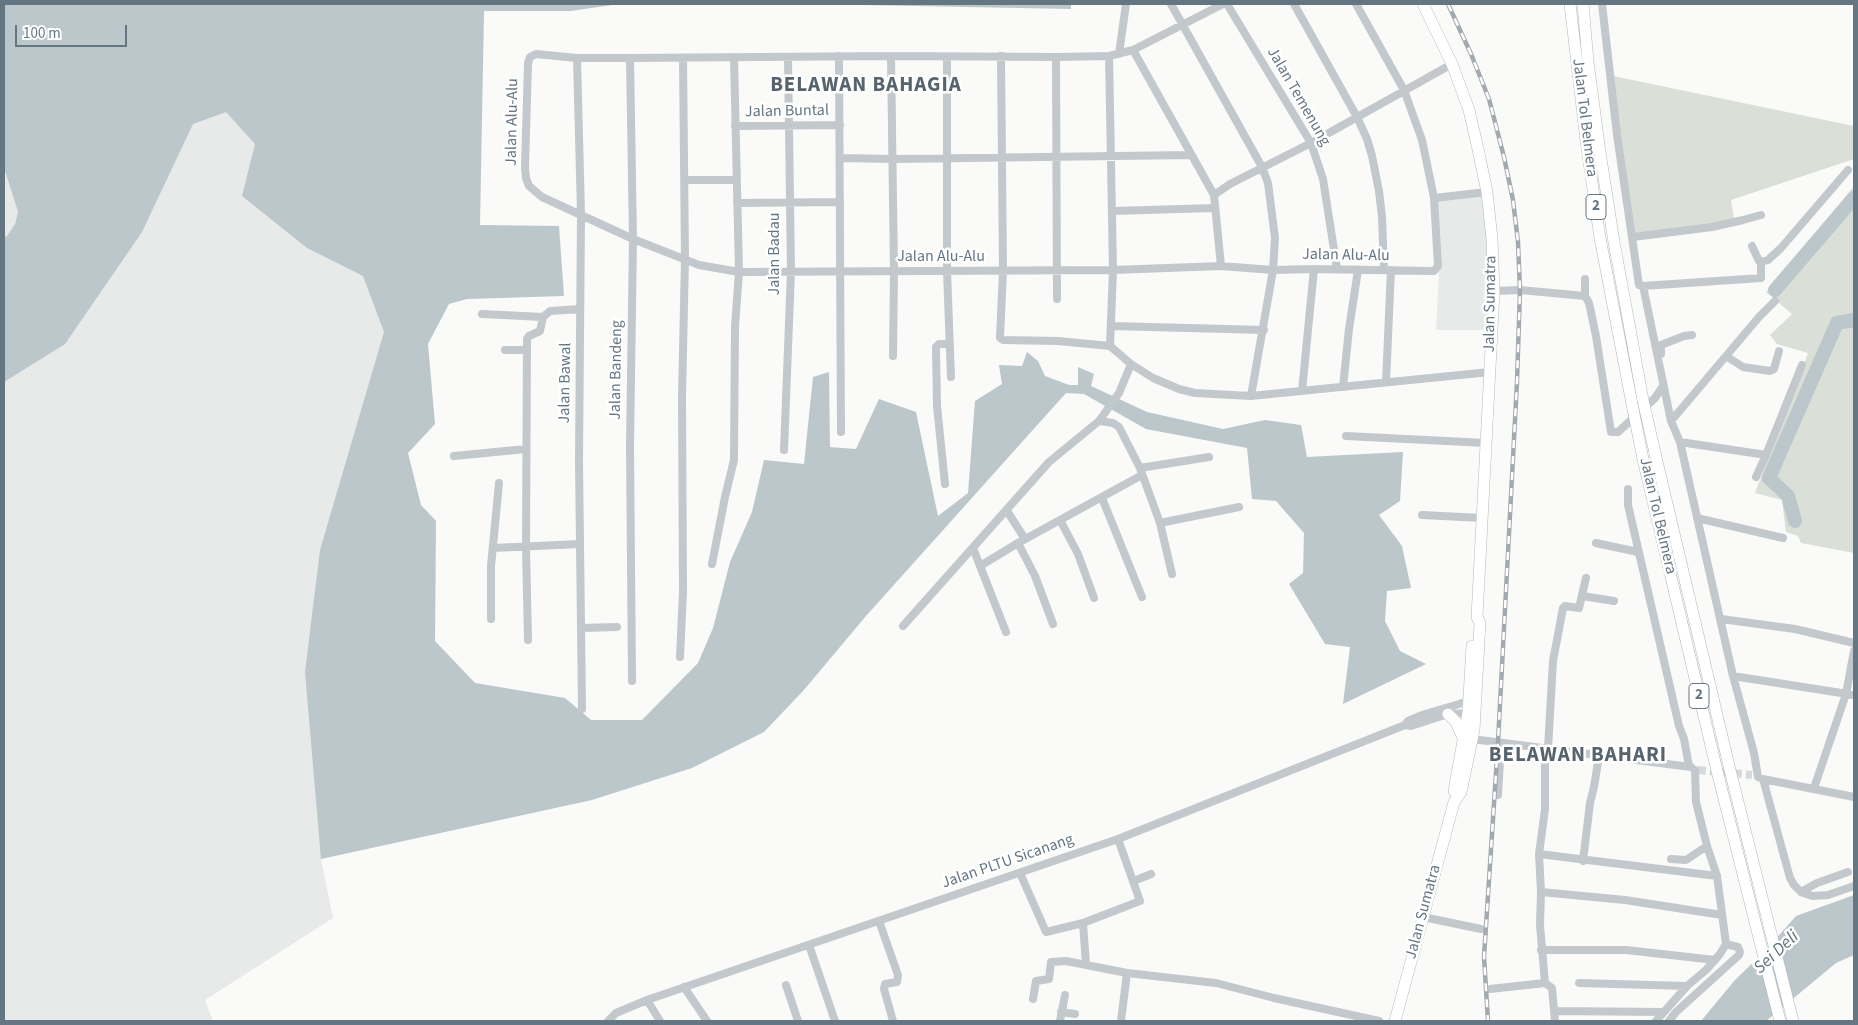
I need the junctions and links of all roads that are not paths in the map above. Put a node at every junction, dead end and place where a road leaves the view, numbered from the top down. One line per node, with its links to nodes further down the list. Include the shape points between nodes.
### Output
1 (1126, 4): 13 (street)
2 (1171, 4): 11 (street)
3 (1223, 4): 11 (street)
4 (1227, 4): 31 (street, Jalan Temenung)
5 (1294, 4): 27 (street)
6 (1356, 4): 26 (street)
7 (1423, 4): 25 (highway, Jalan Sumatra)
8 (1570, 4): 207 (highway, Jalan Tol Belmera / 2, bridge, via 1599,229 1643,459)
9 (1583, 4): 206 (highway, Jalan Tol Belmera / 2, bridge, via 1601,161 1643,400)
10 (1602, 4): 53 (street)
11 (1182, 25): 12 (street); 39 (street)
12 (1133, 50): 13 (street); 32 (street)
13 (1119, 54): 17 (street)
14 (839, 56): 15 (street); 18 (street); 28 (street)
15 (891, 56): 19 (street); 38 (street)
16 (1001, 56): 19 (street); 20 (street); 34 (street)
17 (1110, 56): 20 (street); 33 (street)
18 (788, 57): 24 (street); 30 (street, Jalan Badau)
19 (947, 57): 36 (street)
20 (1056, 57): 37 (street)
21 (577, 58): 22 (street); 51 (street, Jalan Bawal); 51 (street, Jalan Alu-Alu, via 536,54 530,57 524,168 530,186 542,197)
22 (630, 58): 23 (street); 54 (street, Jalan Bandeng)
23 (683, 58): 24 (street); 41 (street)
24 (734, 58): 29 (street)
25 (1452, 64): 26 (street); 43 (highway, Jalan Sumatra, via 1469,110)
26 (1404, 90): 27 (street); 45 (street, via 1422,140)
27 (1357, 117): 31 (street); 64 (street, via 1376,172)
28 (840, 125): 30 (street, Jalan Buntal); 35 (street)
29 (735, 126): 30 (street, Jalan Buntal); 42 (street)
30 (788, 126): 48 (street, Jalan Badau)
31 (1311, 143): 39 (street); 60 (street, Jalan Temenung, via 1323,179)
32 (1191, 155): 33 (street); 44 (street)
33 (1112, 156): 37 (street); 50 (street)
34 (1002, 157): 36 (street); 37 (street); 67 (street)
35 (840, 158): 38 (street); 46 (street)
36 (947, 158): 38 (street); 66 (street)
37 (1056, 158): 68 (street)
38 (894, 159): 65 (street)
39 (1262, 167): 44 (street); 62 (street, via 1273,212)
40 (1848, 170): 57 (street, via 1781,248)
41 (685, 180): 42 (street); 56 (street)
42 (736, 180): 47 (street)
43 (1487, 192): 45 (street); 74 (highway, Jalan Sumatra)
44 (1214, 196): 49 (street)
45 (1434, 198): 64 (street, Jalan Alu-Alu, via 1437,269 1428,272)
46 (840, 202): 48 (street); 71 (street)
47 (737, 203): 48 (street); 69 (street)
48 (789, 203): 70 (street, Jalan Badau)
49 (1215, 208): 50 (street); 58 (street)
50 (1112, 211): 61 (street)
51 (580, 214): 54 (street, Jalan Alu-Alu); 78 (street, Jalan Bawal)
52 (1761, 214): 53 (street, via 1712,227)
53 (1633, 237): 73 (street, via 1638,284)
54 (632, 240): 56 (street, Jalan Alu-Alu); 153 (street, Jalan Bandeng)
55 (1752, 246): 57 (street)
56 (686, 259): 69 (street, Jalan Alu-Alu, via 710,268); 151 (street)
57 (1761, 262): 73 (street, via 1761,278)
58 (1221, 266): 61 (street, Jalan Alu-Alu); 62 (street, Jalan Alu-Alu)
59 (1314, 268): 60 (street, Jalan Alu-Alu); 62 (street, Jalan Alu-Alu); 99 (street)
60 (1336, 269): 63 (street, Jalan Alu-Alu)
61 (1113, 270): 68 (street, Jalan Alu-Alu); 81 (street)
62 (1273, 270): 82 (street)
63 (1358, 270): 64 (street, Jalan Alu-Alu); 97 (street)
64 (1388, 270): 96 (street)
65 (894, 271): 66 (street, Jalan Alu-Alu); 71 (street, Jalan Alu-Alu); 89 (street)
66 (947, 271): 67 (street, Jalan Alu-Alu); 84 (street)
67 (1004, 271): 68 (street, Jalan Alu-Alu); 85 (street, via 1000,338)
68 (1057, 271): 76 (street)
69 (739, 272): 70 (street, Jalan Alu-Alu); 133 (street, via 735,326 734,460)
70 (790, 272): 71 (street, Jalan Alu-Alu); 108 (street, Jalan Badau)
71 (841, 272): 103 (street)
72 (1585, 279): 75 (street)
73 (1643, 286): 91 (street)
74 (1494, 291): 75 (street); 94 (highway, Jalan Sumatra)
75 (1586, 296): 98 (street, via 1612,432 1618,432 1656,398)
76 (1057, 298)
77 (1775, 301): 90 (street)
78 (580, 309): 80 (street, via 553,310); 128 (street, Jalan Bawal)
79 (482, 314): 80 (street)
80 (543, 317): 87 (street, via 540,331 527,337)
81 (1112, 326): 82 (street); 85 (street)
82 (1264, 330): 100 (street)
83 (1692, 335): 91 (street, via 1661,345 1661,355)
84 (950, 344): 95 (street); 115 (street, via 938,344 936,347 937,406)
85 (1110, 346): 92 (street)
86 (506, 350): 87 (street)
87 (526, 350): 107 (street)
88 (1779, 351): 90 (street, via 1774,369 1770,371 1743,367)
89 (893, 356)
90 (1726, 356): 102 (street)
91 (1657, 357): 98 (street)
92 (1131, 364): 100 (street, via 1179,389); 101 (street, via 1119,392)
93 (1802, 365): 109 (street)
94 (1490, 372): 96 (street); 106 (highway, Jalan Sumatra)
95 (951, 377)
96 (1386, 382): 97 (street)
97 (1343, 387): 99 (street)
98 (1663, 387): 102 (street)
99 (1302, 391): 100 (street)
100 (1251, 396)
101 (1102, 418): 112 (street, via 1119,427); 119 (street, via 1049,462)
102 (1671, 418): 105 (street)
103 (841, 432)
104 (1346, 436): 106 (street)
105 (1680, 442): 109 (street); 122 (street)
106 (1486, 443): 121 (highway, Jalan Sumatra)
107 (526, 449): 110 (street); 129 (street)
108 (784, 450)
109 (1766, 455): 113 (street)
110 (454, 456)
111 (1209, 457): 112 (street)
112 (1141, 472): 117 (street); 124 (street)
113 (1756, 477)
114 (499, 483): 130 (street)
115 (945, 484)
116 (1628, 490): 132 (street)
117 (1102, 498): 123 (street); 138 (street)
118 (1240, 507): 124 (street)
119 (1006, 511): 126 (street); 131 (street)
120 (1422, 515): 121 (street)
121 (1482, 518): 155 (highway, Jalan Sumatra, via 1477,617 1473,623)
122 (1697, 518): 125 (street); 142 (street)
123 (1060, 520): 126 (street); 139 (street, via 1078,554)
124 (1160, 522): 135 (street)
125 (1783, 538)
126 (1022, 541): 134 (street); 143 (street)
127 (1596, 543): 132 (street)
128 (580, 544): 129 (street); 146 (street, Jalan Bawal)
129 (526, 547): 130 (street); 148 (street)
130 (493, 548): 141 (street)
131 (973, 548): 134 (street); 144 (street)
132 (1638, 552): 163 (street, via 1679,726)
133 (712, 564)
134 (980, 566): 147 (street)
135 (1172, 574)
136 (1586, 578): 137 (street)
137 (1582, 596): 140 (street); 161 (street, via 1579,608 1563,608 1553,661)
138 (1142, 597)
139 (1094, 598)
140 (1614, 602)
141 (491, 619)
142 (1721, 619): 149 (street, via 1795,629); 152 (street)
143 (1053, 624)
144 (903, 626)
145 (616, 627): 146 (street)
146 (581, 628): 156 (street, Jalan Bawal)
147 (1006, 632)
148 (528, 640)
149 (1854, 643)
150 (1854, 651): 154 (street)
151 (680, 657)
152 (1733, 676): 154 (street); 164 (street)
153 (632, 681)
154 (1850, 695): 165 (street)
155 (1472, 707): 157 (street, Jalan PLTU Sicanang); 158 (street, Jalan PLTU Sicanang, via 1415,718); 159 (highway, Jalan Sumatra)
156 (582, 709)
157 (1448, 714): 158 (street, Jalan PLTU Sicanang); 159 (highway)
158 (1405, 725): 168 (street, Jalan PLTU Sicanang)
159 (1468, 740): 160 (street); 182 (highway, Jalan Sumatra)
160 (1501, 743): 161 (street); 166 (street)
161 (1546, 749): 162 (street); 170 (street, via 1545,809)
162 (1599, 756): 163 (street); 172 (street)
163 (1694, 768): 169 (street, via 1696,802)
164 (1758, 777): 165 (street); 180 (street, via 1790,878)
165 (1814, 788): 167 (street)
166 (1498, 794)
167 (1854, 797)
168 (1118, 839): 174 (street, Jalan PLTU Sicanang); 177 (street)
169 (1707, 846): 171 (street, via 1688,859); 176 (street)
170 (1539, 854): 172 (street); 179 (street)
171 (1671, 860)
172 (1583, 861): 176 (street)
173 (1848, 872): 180 (street)
174 (1020, 873): 183 (street, Jalan PLTU Sicanang); 184 (street, via 1046,932)
175 (1151, 874): 177 (street)
176 (1717, 876): 181 (street)
177 (1134, 881): 184 (street, via 1140,898 1137,903)
178 (1854, 886): 180 (street, via 1822,896)
179 (1541, 892): 181 (street, via 1625,900); 188 (street)
180 (1801, 892)
181 (1722, 915): 186 (street)
182 (1423, 918): 185 (street); 218 (highway, Jalan Sumatra)
183 (879, 921): 187 (street, Jalan PLTU Sicanang); 214 (street, via 898,976 897,982 885,984 884,989)
184 (1083, 923): 190 (street)
185 (1480, 929)
186 (1726, 944): 189 (street); 221 (street, via 1738,947 1739,955)
187 (809, 945): 196 (street, Jalan PLTU Sicanang); 213 (street)
188 (1541, 950): 189 (street, via 1626,950); 192 (street)
189 (1715, 960): 195 (street)
190 (1086, 964): 191 (street); 199 (street, via 1051,962 1049,979 1036,981)
191 (1127, 974): 216 (street); 217 (street, via 1216,983)
192 (1545, 983): 197 (street); 202 (street, via 1552,988)
193 (1579, 983): 195 (street)
194 (786, 985): 212 (street)
195 (1687, 986): 203 (street)
196 (684, 987): 200 (street, Jalan PLTU Sicanang); 211 (street)
197 (1490, 989)
198 (1065, 995): 201 (street)
199 (1033, 999)
200 (647, 1000): 204 (street, Jalan PLTU Sicanang); 210 (street)
201 (1061, 1012): 205 (street); 215 (street)
202 (1555, 1012): 203 (street); 219 (street)
203 (1662, 1012): 220 (street)
204 (616, 1013): 208 (street); 209 (street)
205 (1075, 1014)
206 (1792, 1019)
207 (1780, 1020)
208 (608, 1021)
209 (621, 1021)
210 (660, 1021)
211 (707, 1021)
212 (798, 1021)
213 (835, 1021)
214 (893, 1021)
215 (1060, 1021)
216 (1121, 1021)
217 (1379, 1021)
218 (1395, 1021)
219 (1556, 1021)
220 (1656, 1021)
221 (1669, 1021)

